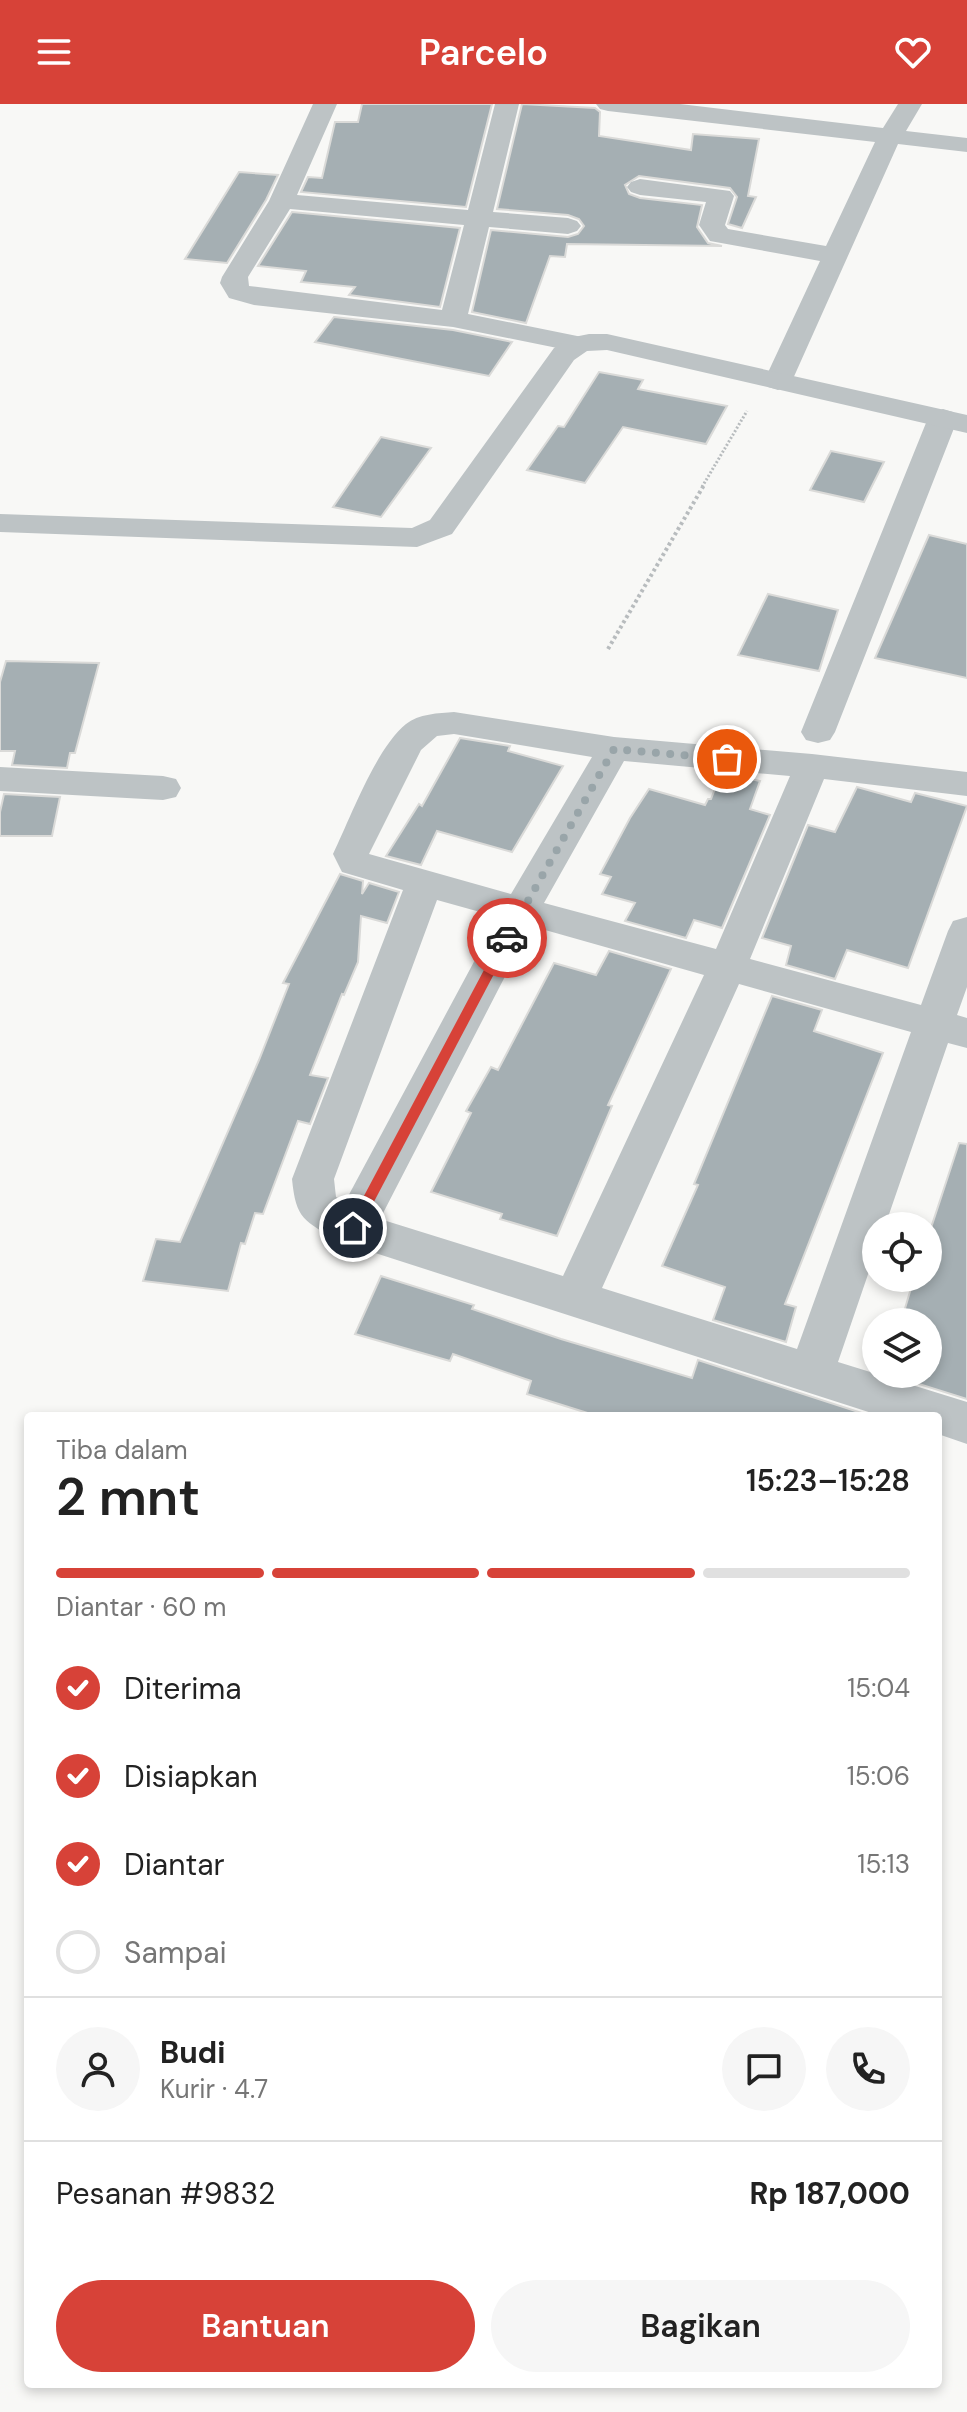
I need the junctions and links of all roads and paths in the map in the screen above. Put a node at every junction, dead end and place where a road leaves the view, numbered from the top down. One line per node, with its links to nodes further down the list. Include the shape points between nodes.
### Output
1 (325, 104): 9 (street)
2 (507, 104): 10 (street)
3 (608, 104): 5 (street)
4 (910, 104): 6 (street)
5 (667, 107): 6 (street)
6 (890, 136): 7 (street); 12 (street)
7 (967, 145)
8 (640, 187): 12 (street, via 721,196 712,225 719,235)
9 (282, 201): 10 (street); 13 (street, via 235,277 239,292)
10 (478, 220): 11 (street); 13 (street)
11 (568, 226)
12 (836, 256): 15 (street)
13 (453, 319): 14 (street)
14 (577, 344): 15 (street, via 607,342); 17 (street, via 564,354 441,527 417,538)
15 (778, 381): 16 (street); 18 (path, via 744,414)
16 (955, 421): 20 (street)
17 (0, 523)
18 (608, 649)
19 (614, 749): 20 (street); 24 (street, via 454,723 419,731 405,746 351,854 355,863); 25 (street)
20 (815, 749): 22 (street); 27 (street)
21 (0, 779): 23 (street)
22 (967, 784)
23 (163, 788)
24 (425, 881): 25 (street); 29 (street, via 313,1179 316,1206)
25 (522, 908): 27 (street); 29 (street)
26 (967, 931): 28 (street)
27 (728, 966): 28 (street); 30 (street)
28 (951, 1028): 31 (street)
29 (353, 1228): 30 (street)
30 (575, 1298): 31 (street)
31 (811, 1373): 32 (street)
32 (933, 1412)
33 (942, 1415): 34 (street)
34 (967, 1423)

